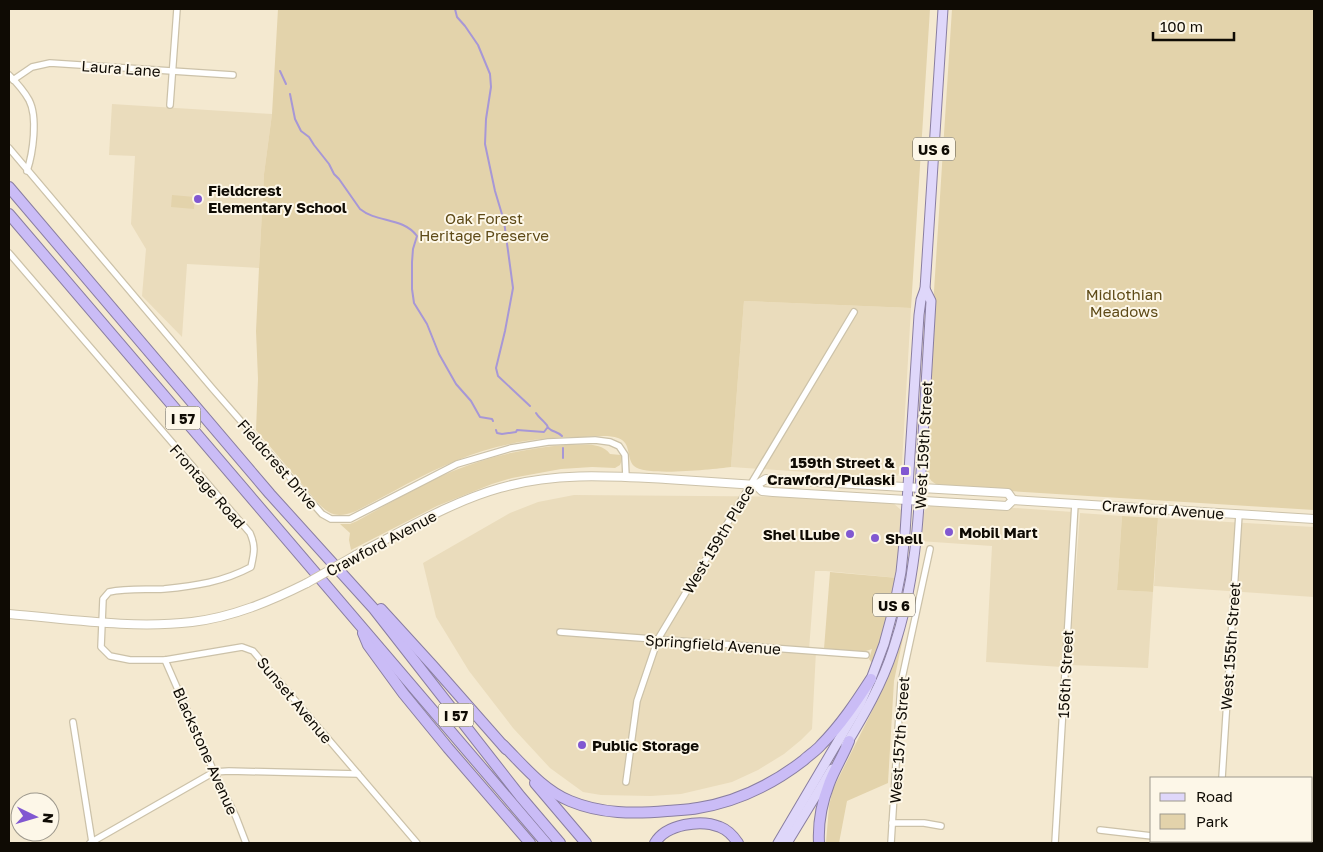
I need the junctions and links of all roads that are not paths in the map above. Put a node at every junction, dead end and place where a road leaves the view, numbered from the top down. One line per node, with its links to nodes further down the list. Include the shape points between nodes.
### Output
1 (177, 9): 3 (street)
2 (943, 9): 12 (main road, West 159th Street / US 6)
3 (173, 71): 4 (street, Laura Lane); 5 (street, Laura Lane, via 50,63); 6 (street)
4 (234, 75)
5 (11, 77): 8 (street, via 32,108 34,121)
6 (170, 105)
7 (9, 148): 8 (street, Fieldcrest Drive)
8 (28, 171): 14 (street, Fieldcrest Drive, via 196,369 322,514 331,520 350,519 457,464 511,448 548,442 595,440 619,446 625,455)
9 (9, 187): 25 (highway, I 57, via 263,486)
10 (9, 214): 27 (highway, I 57)
11 (9, 253): 28 (street, Frontage Road, via 250,533 254,543 251,567 235,576 205,584 109,592 103,599)
12 (925, 289): 16 (main road, West 159th Street / US 6, via 919,315); 17 (main road, West 159th Street / US 6, via 931,301)
13 (854, 312): 15 (street, West 159th Place)
14 (626, 477): 15 (main road, Crawford Avenue); 28 (main road, Crawford Avenue, bridge, via 581,476 500,487 466,499 280,597 251,608 192,622 149,625)
15 (754, 485): 16 (main road, Crawford Avenue, via 766,479); 18 (main road, Crawford Avenue, via 762,491); 30 (street, West 159th Place)
16 (908, 486): 17 (main road, Crawford Avenue); 18 (main road, West 159th Street / US 6)
17 (921, 487): 19 (main road, Crawford Avenue, via 1008,493); 20 (main road, West 159th Street / US 6)
18 (908, 500): 20 (main road, Crawford Avenue); 33 (main road, West 159th Street / US 6, via 894,606)
19 (1013, 500): 20 (main road, Crawford Avenue, via 1007,506); 21 (main road, Crawford Avenue)
20 (920, 501): 35 (main road, West 159th Street / US 6, via 913,568 898,634 882,678)
21 (1075, 504): 22 (main road, Crawford Avenue); 61 (street, 156th Street)
22 (1239, 514): 23 (main road, Crawford Avenue); 39 (street, West 155th Street)
23 (1314, 519)
24 (930, 549): 42 (street, West 157th Street, via 901,683)
25 (353, 586): 36 (highway, via 383,611); 53 (highway, I 57)
26 (9, 614): 28 (main road, Crawford Avenue)
27 (357, 621): 41 (highway, via 368,645 403,693); 52 (highway, I 57)
28 (102, 622): 32 (street, Sunset Avenue, via 101,647 110,656 130,660)
29 (560, 632): 30 (street, Springfield Avenue)
30 (658, 639): 31 (street, Springfield Avenue); 40 (street, West 159th Place, via 637,701)
31 (866, 655)
32 (165, 660): 37 (street, Blackstone Avenue); 38 (street, Sunset Avenue, via 242,647 254,651)
33 (871, 679): 36 (highway, via 820,747 796,766 767,785 731,800 698,808 625,814 596,810 569,801 546,786); 57 (main road, West 159th Street / US 6, via 850,723)
34 (73, 722): 47 (street)
35 (849, 741): 58 (main road, West 159th Street / US 6); 59 (highway, via 824,801 818,830)
36 (504, 745): 54 (highway)
37 (214, 772): 38 (street); 47 (street); 48 (street, Blackstone Avenue)
38 (358, 774): 49 (street, Sunset Avenue)
39 (1222, 777)
40 (626, 782)
41 (496, 803): 50 (highway); 51 (highway)
42 (892, 823): 43 (street); 60 (street, West 157th Street)
43 (941, 826)
44 (1100, 830): 45 (street)
45 (1150, 836)
46 (1269, 842): 62 (street)
47 (91, 843)
48 (246, 843)
49 (417, 843)
50 (524, 843)
51 (530, 843)
52 (546, 843)
53 (560, 843)
54 (586, 843)
55 (655, 843): 56 (highway, via 670,830 688,823 721,827)
56 (738, 843)
57 (778, 843)
58 (787, 843)
59 (819, 843)
60 (891, 843)
61 (1054, 843)
62 (1287, 843)

